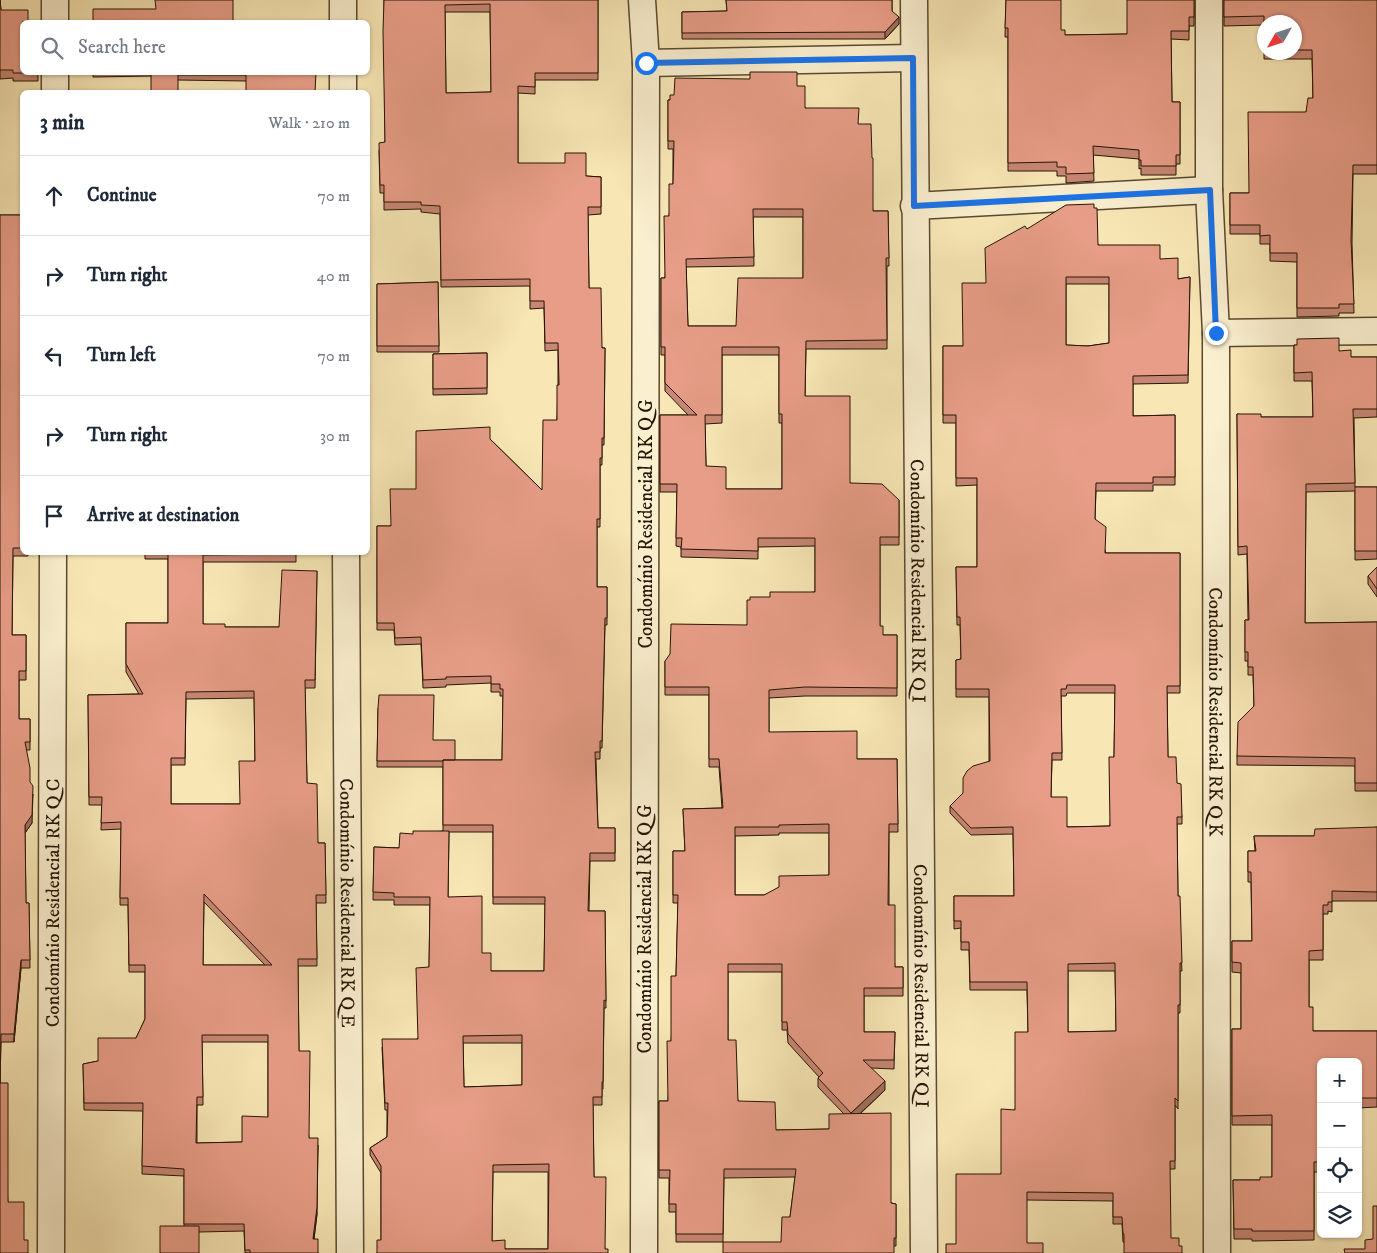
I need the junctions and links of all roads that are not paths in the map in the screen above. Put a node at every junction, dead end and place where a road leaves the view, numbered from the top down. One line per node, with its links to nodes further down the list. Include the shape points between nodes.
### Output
1 (56, 0): 6 (street)
2 (343, 0): 7 (street)
3 (642, 0): 9 (street, Condomínio Residencial RK Q G)
4 (914, 0): 8 (street, Condomínio Residencial RK Q I)
5 (1209, 0): 14 (street, Condomínio Residencial RK Q K)
6 (55, 20)
7 (343, 20)
8 (913, 58): 9 (street); 15 (street, Condomínio Residencial RK Q I)
9 (646, 63): 22 (street, Condomínio Residencial RK Q G)
10 (55, 75): 12 (street)
11 (343, 75): 13 (street)
12 (55, 90)
13 (343, 90)
14 (1210, 190): 15 (street); 17 (street, Condomínio Residencial RK Q K)
15 (914, 206): 23 (street, Condomínio Residencial RK Q I)
16 (1377, 331): 17 (street)
17 (1216, 333): 24 (street, Condomínio Residencial RK Q K)
18 (53, 555): 20 (street, Condomínio Residencial RK Q C)
19 (346, 555): 21 (street, Condomínio Residencial RK Q E)
20 (51, 1253)
21 (350, 1253)
22 (644, 1253)
23 (924, 1253)
24 (1217, 1253)

